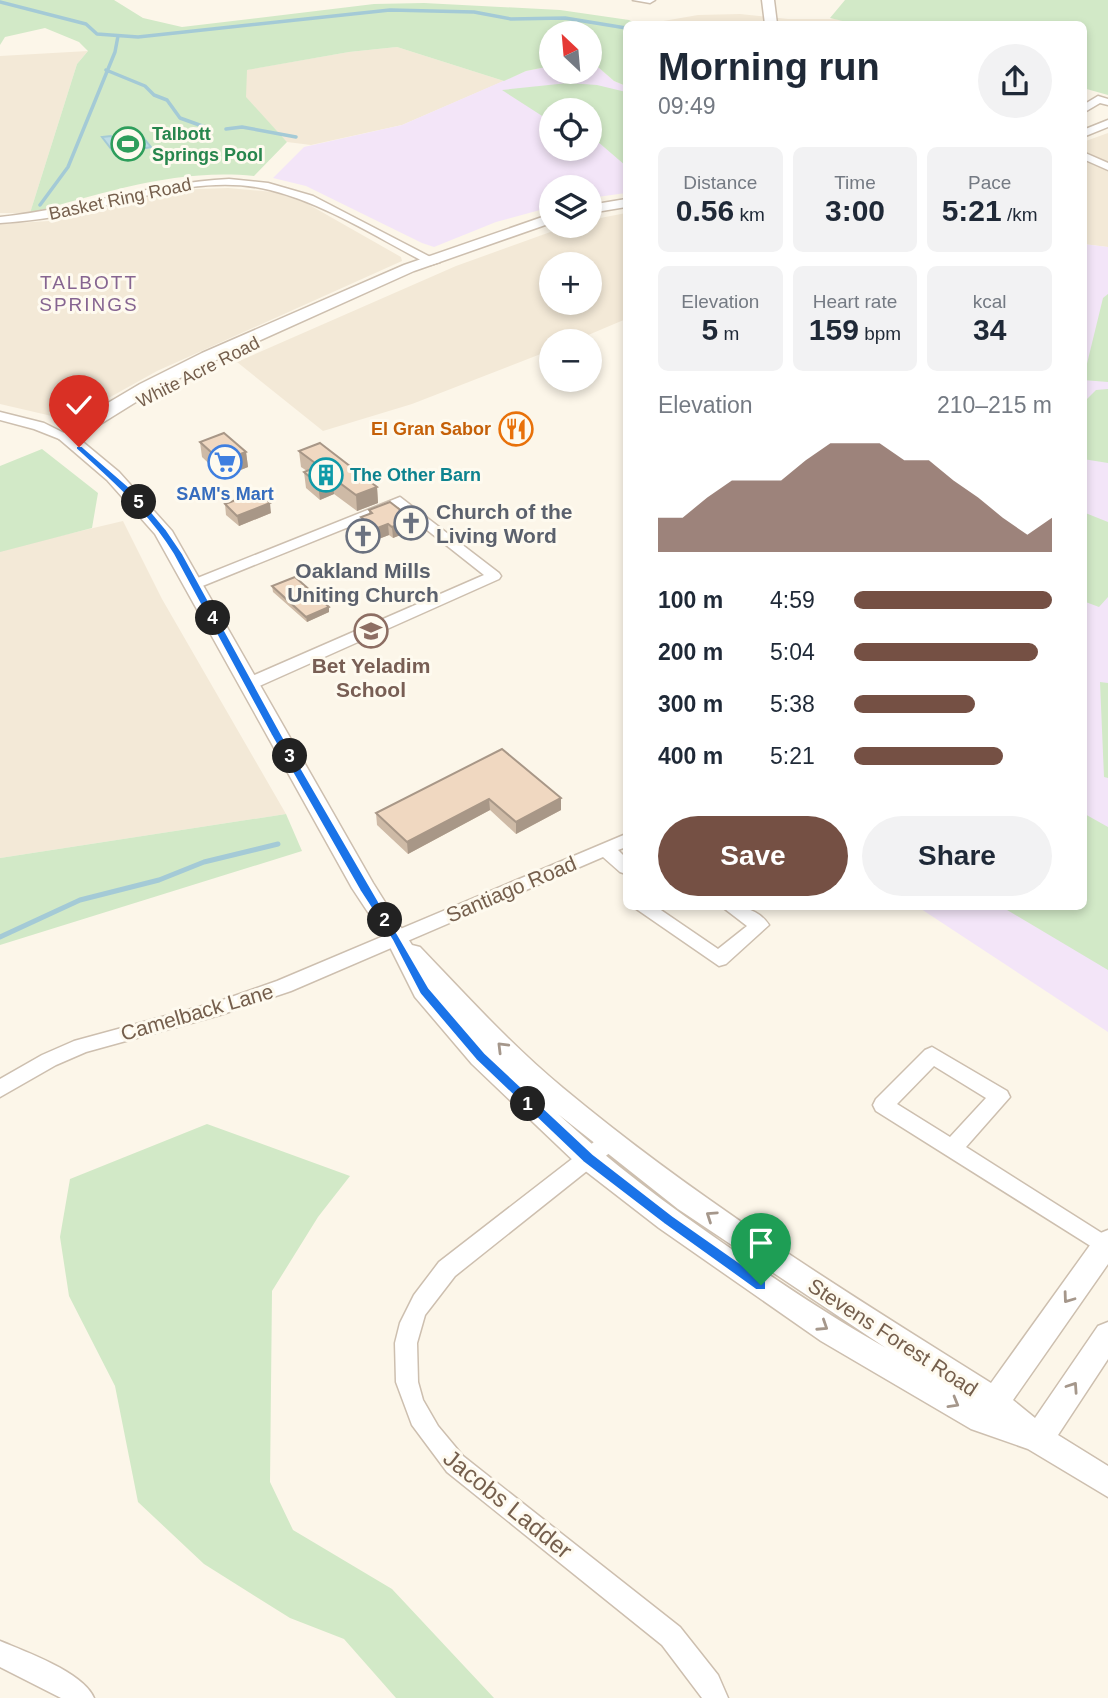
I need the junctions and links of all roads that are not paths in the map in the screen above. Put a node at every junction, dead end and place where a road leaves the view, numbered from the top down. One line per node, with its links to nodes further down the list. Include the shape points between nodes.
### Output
1 (638, 0): 2 (street)
2 (650, 0)
3 (768, 0): 4 (street)
4 (771, 21)
5 (1108, 102): 6 (street, via 1098,99)
6 (1087, 107)
7 (1108, 123): 8 (street)
8 (1087, 132)
9 (1087, 157): 10 (street)
10 (1108, 167)
11 (623, 204): 12 (street)
12 (602, 207)
13 (0, 220): 15 (street, Basket Ring Road, via 63,212 170,186 245,183 309,198)
14 (539, 222): 15 (street, White Acre Road)
15 (434, 261): 17 (street, White Acre Road, via 417,273 187,374)
16 (0, 416): 17 (street, Stevens Forest Road)
17 (67, 438): 18 (street, Stevens Forest Road, via 148,512)
18 (195, 584): 19 (street, Stevens Forest Road); 19 (street, via 400,502 494,576)
19 (249, 684): 25 (street, Stevens Forest Road)
20 (623, 841): 21 (street, Santiago Road)
21 (605, 849): 22 (street); 25 (street, Santiago Road)
22 (623, 865)
23 (646, 910): 24 (street, via 719,959 760,926)
24 (736, 910)
25 (397, 938): 26 (street, Camelback Lane, via 252,998 81,1046); 27 (street, Stevens Forest Road, one-way to 25, via 500,1046); 29 (street, Stevens Forest Road, via 424,991 481,1057)
26 (0, 1090)
27 (610, 1141): 29 (street, Jacobs Ladder); 32 (street, Stevens Forest Road, one-way to 27)
28 (952, 1149): 28 (street, via 883,1105 932,1055 1000,1097); 30 (street)
29 (588, 1158): 32 (street, Stevens Forest Road, one-way to 32, via 668,1220 831,1332); 37 (street, Jacobs Ladder, via 447,1269 432,1287 411,1323 407,1382 421,1423 442,1451 671,1636)
30 (1107, 1246): 32 (street, one-way to 32)
31 (1108, 1335): 33 (street, one-way to 31)
32 (988, 1410): 33 (street, Stevens Forest Road)
33 (1038, 1439): 34 (street, Stevens Forest Road)
34 (1108, 1483)
35 (0, 1654): 36 (street, via 67,1686)
36 (81, 1698)
37 (715, 1698)

